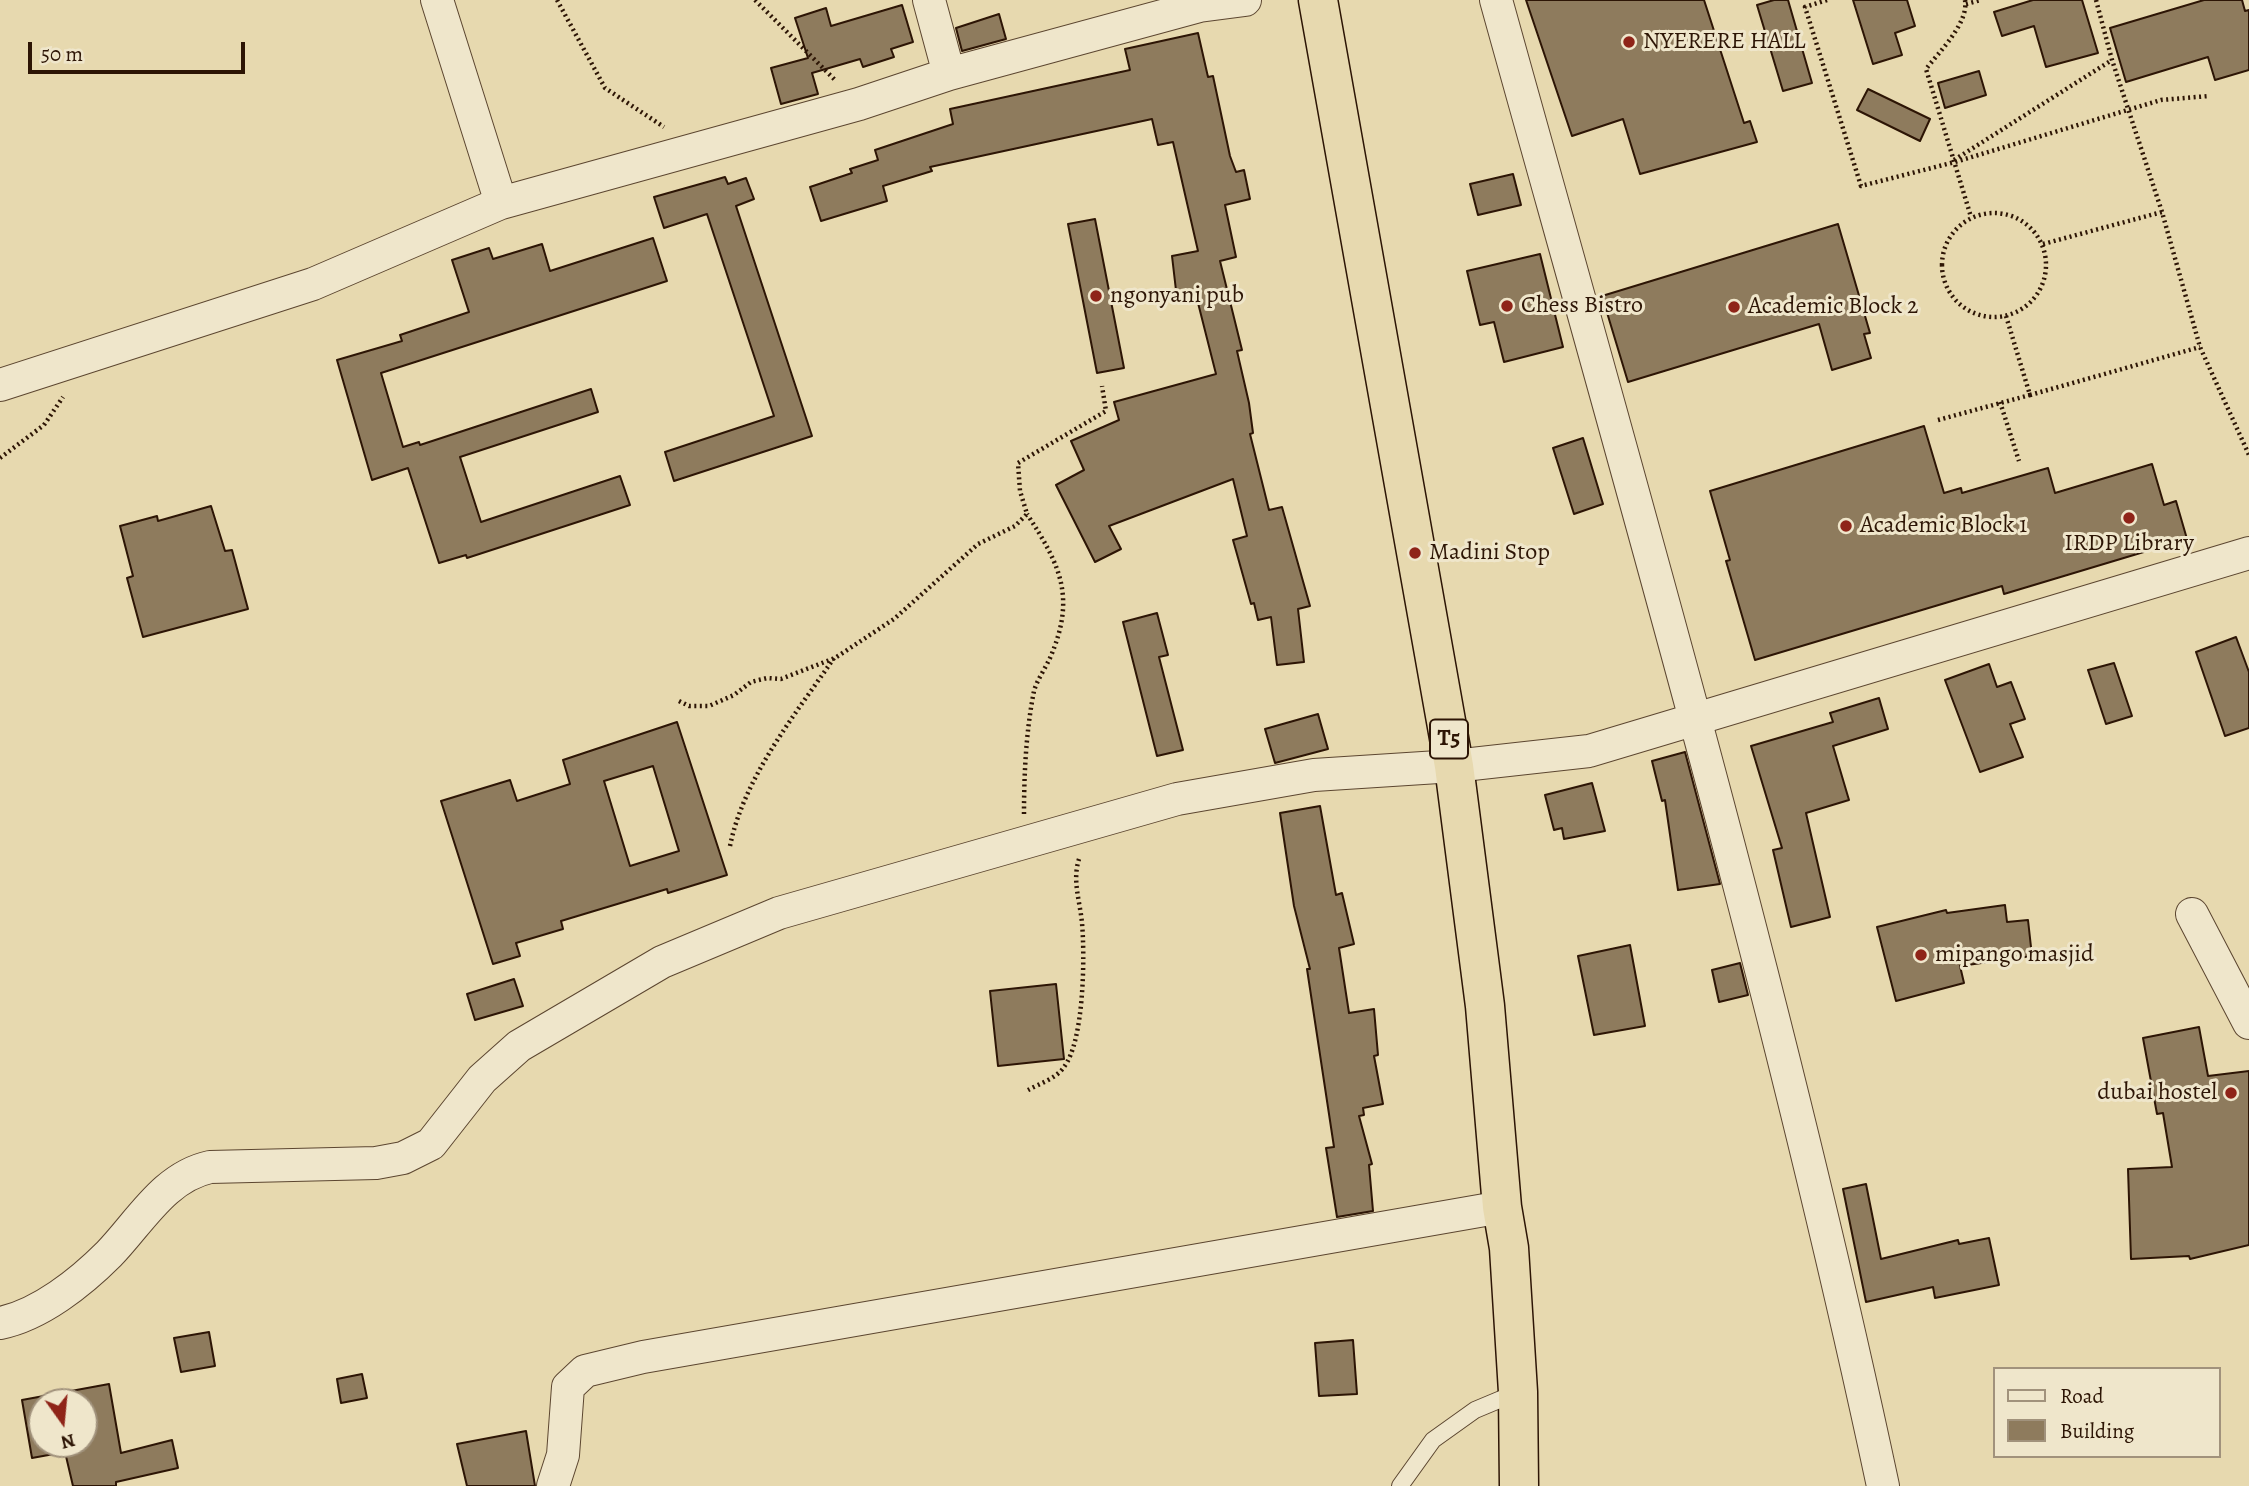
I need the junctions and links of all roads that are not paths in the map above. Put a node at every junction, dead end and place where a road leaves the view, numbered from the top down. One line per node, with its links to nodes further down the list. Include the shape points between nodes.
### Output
1 (438, 0): 7 (street)
2 (929, 0): 6 (street)
3 (1245, 0): 6 (street, via 1199,6)
4 (1318, 0): 11 (highway, T5)
5 (1496, 0): 10 (street)
6 (949, 74): 7 (street, via 859,104)
7 (501, 203): 8 (street, via 313,285)
8 (1, 380)
9 (2249, 553): 10 (street)
10 (1697, 721): 11 (street, via 1590,751); 20 (street, via 1839,1281)
11 (1454, 766): 14 (highway, T5, via 1485,1006); 15 (street, via 1314,775 1177,799 779,913 662,962 519,1046 482,1079 431,1144 403,1158 189,1171 168,1187 107,1255 57,1297)
12 (2192, 914): 13 (street)
13 (2249, 1023)
14 (1502, 1207): 16 (highway, T5, via 1509,1248); 17 (street, via 585,1371 568,1387 564,1455)
15 (0, 1323)
16 (1517, 1392): 18 (lane, via 1475,1410 1433,1440); 19 (highway, T5)
17 (553, 1486)
18 (1400, 1486)
19 (1519, 1486)
20 (1883, 1486)

